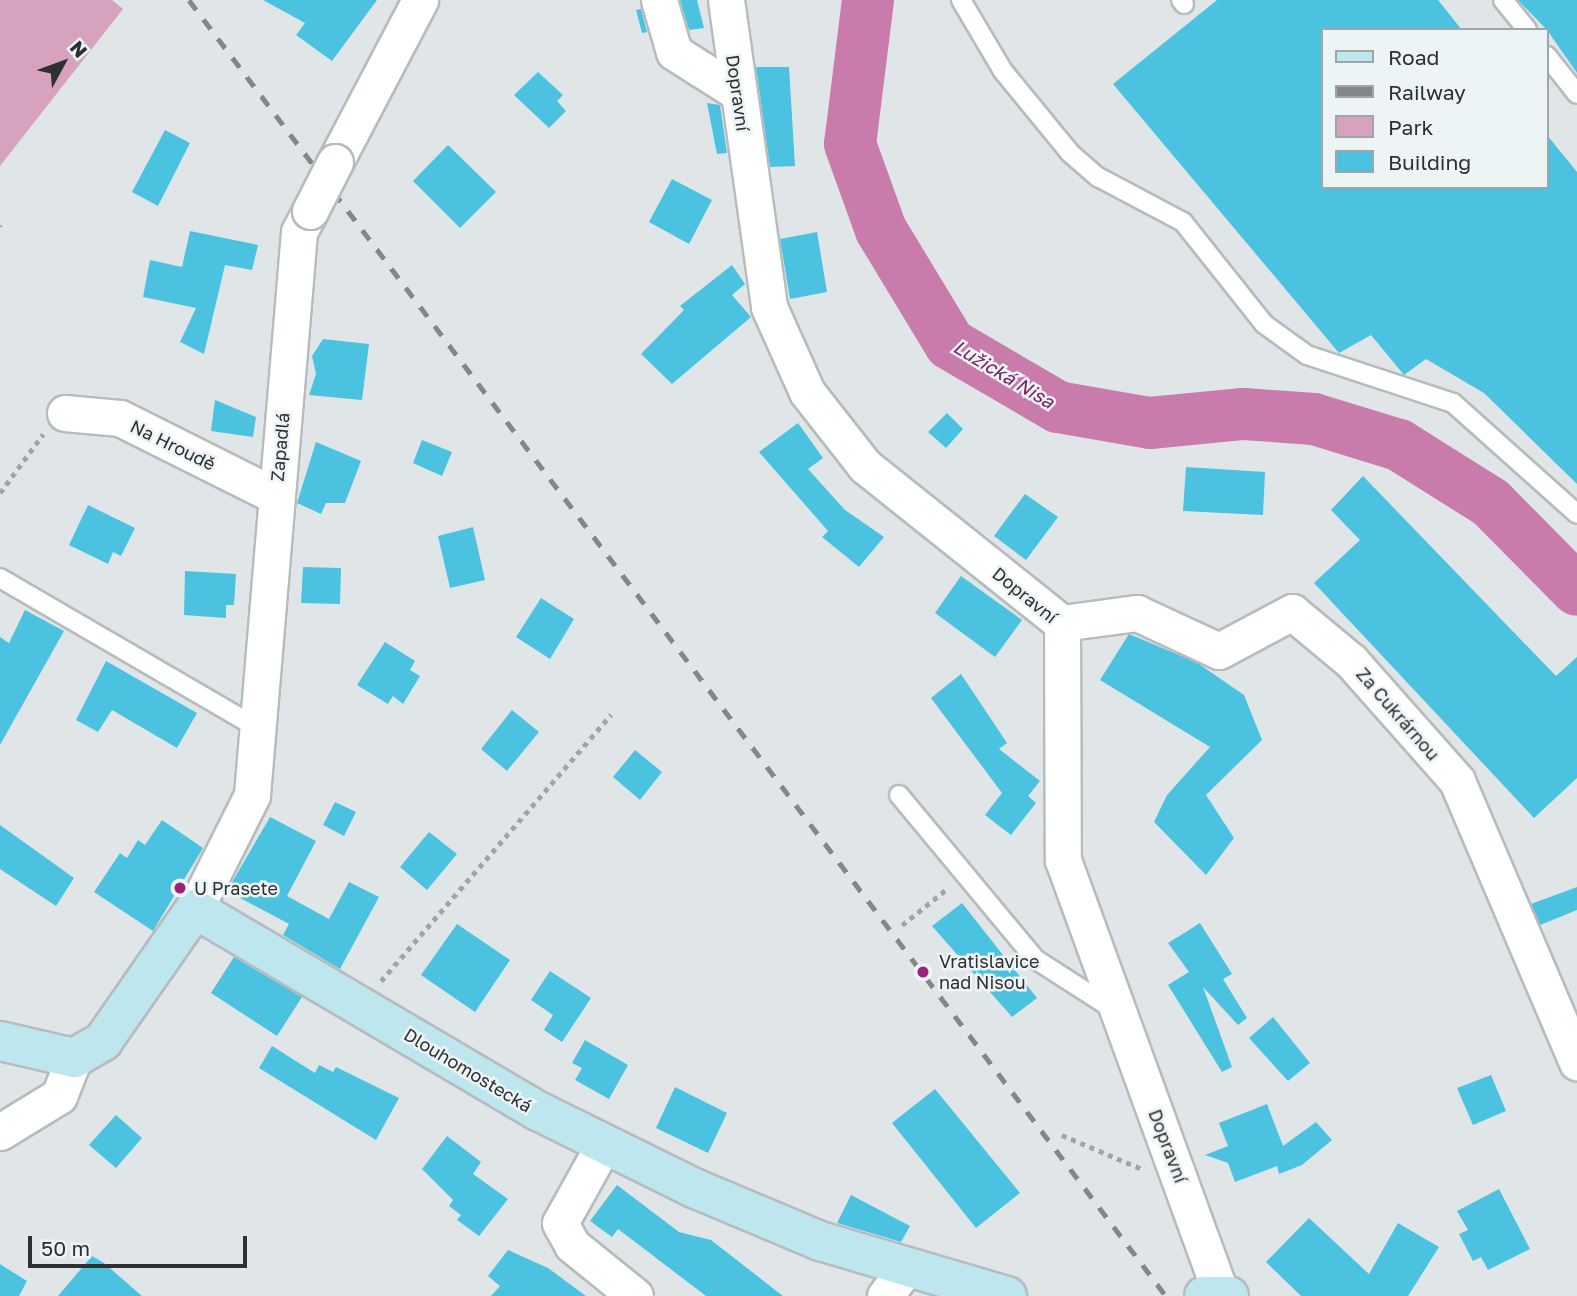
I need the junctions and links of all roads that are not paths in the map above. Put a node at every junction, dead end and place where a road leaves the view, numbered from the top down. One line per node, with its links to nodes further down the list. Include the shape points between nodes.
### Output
1 (420, 0): 11 (street, Zapadlá, bridge, via 299,232)
2 (659, 0): 8 (street, via 674,52)
3 (726, 0): 8 (street, Dopravní)
4 (961, 0): 12 (lane, via 1003,71 1070,153 1098,177 1183,222 1264,324 1307,355 1453,403)
5 (1503, 0): 6 (lane)
6 (1525, 28)
7 (1549, 59): 9 (lane)
8 (737, 92): 14 (street, Dopravní, via 769,307 807,393 865,466)
9 (1577, 94)
10 (65, 413): 11 (street, Na Hroudě, via 120,418)
11 (276, 496): 15 (street, Zapadlá)
12 (1577, 514)
13 (0, 578): 15 (lane)
14 (1062, 623): 18 (street, Dopravní, via 1063,860); 21 (street, Za Cukrárnou, via 1138,612 1219,651 1292,612 1352,662 1457,781)
15 (258, 728): 17 (street, Zapadlá, via 252,794)
16 (899, 795): 18 (lane, via 1035,959)
17 (195, 909): 20 (street, via 122,1018 103,1041); 23 (street, Dlouhomostecká)
18 (1115, 1011): 25 (street, Dopravní, via 1183,1186)
19 (0, 1041): 20 (street)
20 (74, 1058): 22 (street, via 59,1096)
21 (1577, 1063)
22 (0, 1132)
23 (604, 1144): 24 (street, Dlouhomostecká, via 820,1241); 26 (street, via 561,1223 572,1245)
24 (895, 1282): 27 (street, Dlouhomostecká)
25 (1218, 1295)
26 (635, 1296)
27 (1007, 1296)

